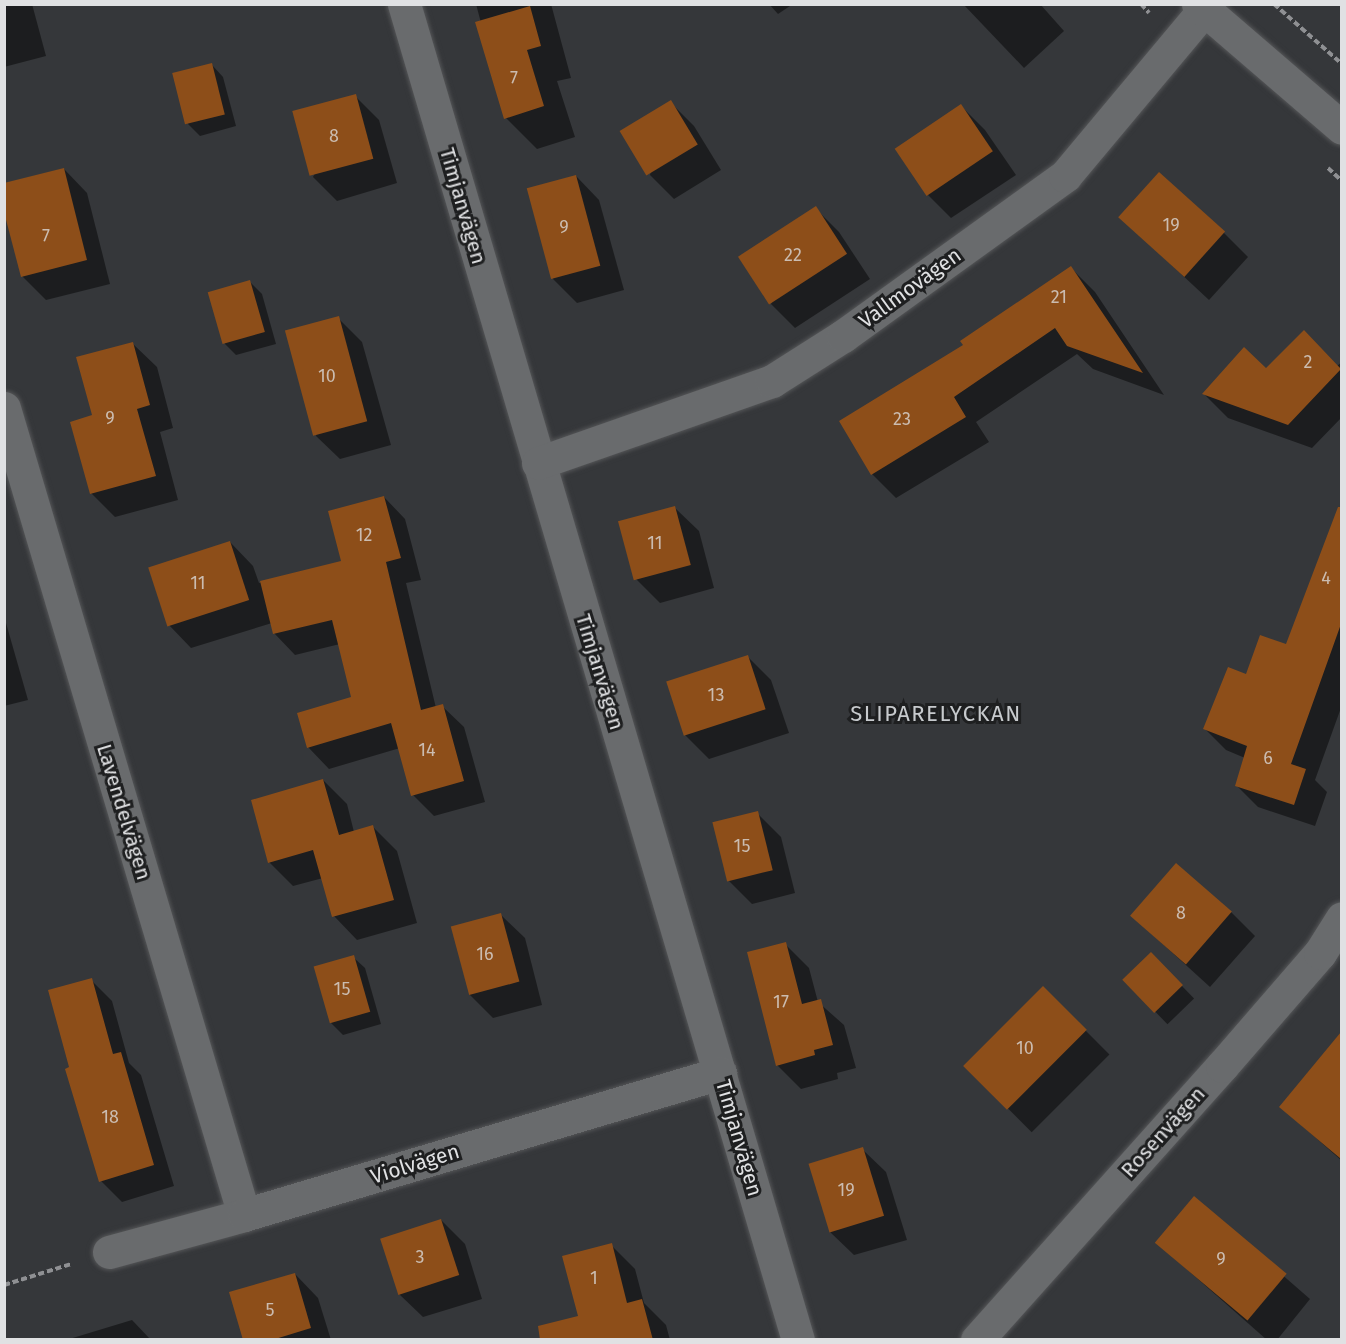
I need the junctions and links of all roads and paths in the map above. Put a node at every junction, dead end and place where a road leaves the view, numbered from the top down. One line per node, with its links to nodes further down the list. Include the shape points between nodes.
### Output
1 (404, 4): 7 (street, Timjanvägen)
2 (1274, 4): 4 (path)
3 (1204, 6): 5 (street); 7 (street, Vallmovägen, via 1065,176 843,336 772,381)
4 (1341, 64)
5 (1341, 128)
6 (4, 408): 10 (street, Lavendelvägen)
7 (538, 463): 9 (street, Timjanvägen)
8 (1341, 918): 14 (street, Rosenvägen, via 1320,953)
9 (720, 1073): 10 (street, Violvägen); 13 (street, Timjanvägen)
10 (244, 1215): 11 (street, Violvägen)
11 (109, 1252): 12 (path)
12 (4, 1285)
13 (798, 1340)
14 (976, 1340)

